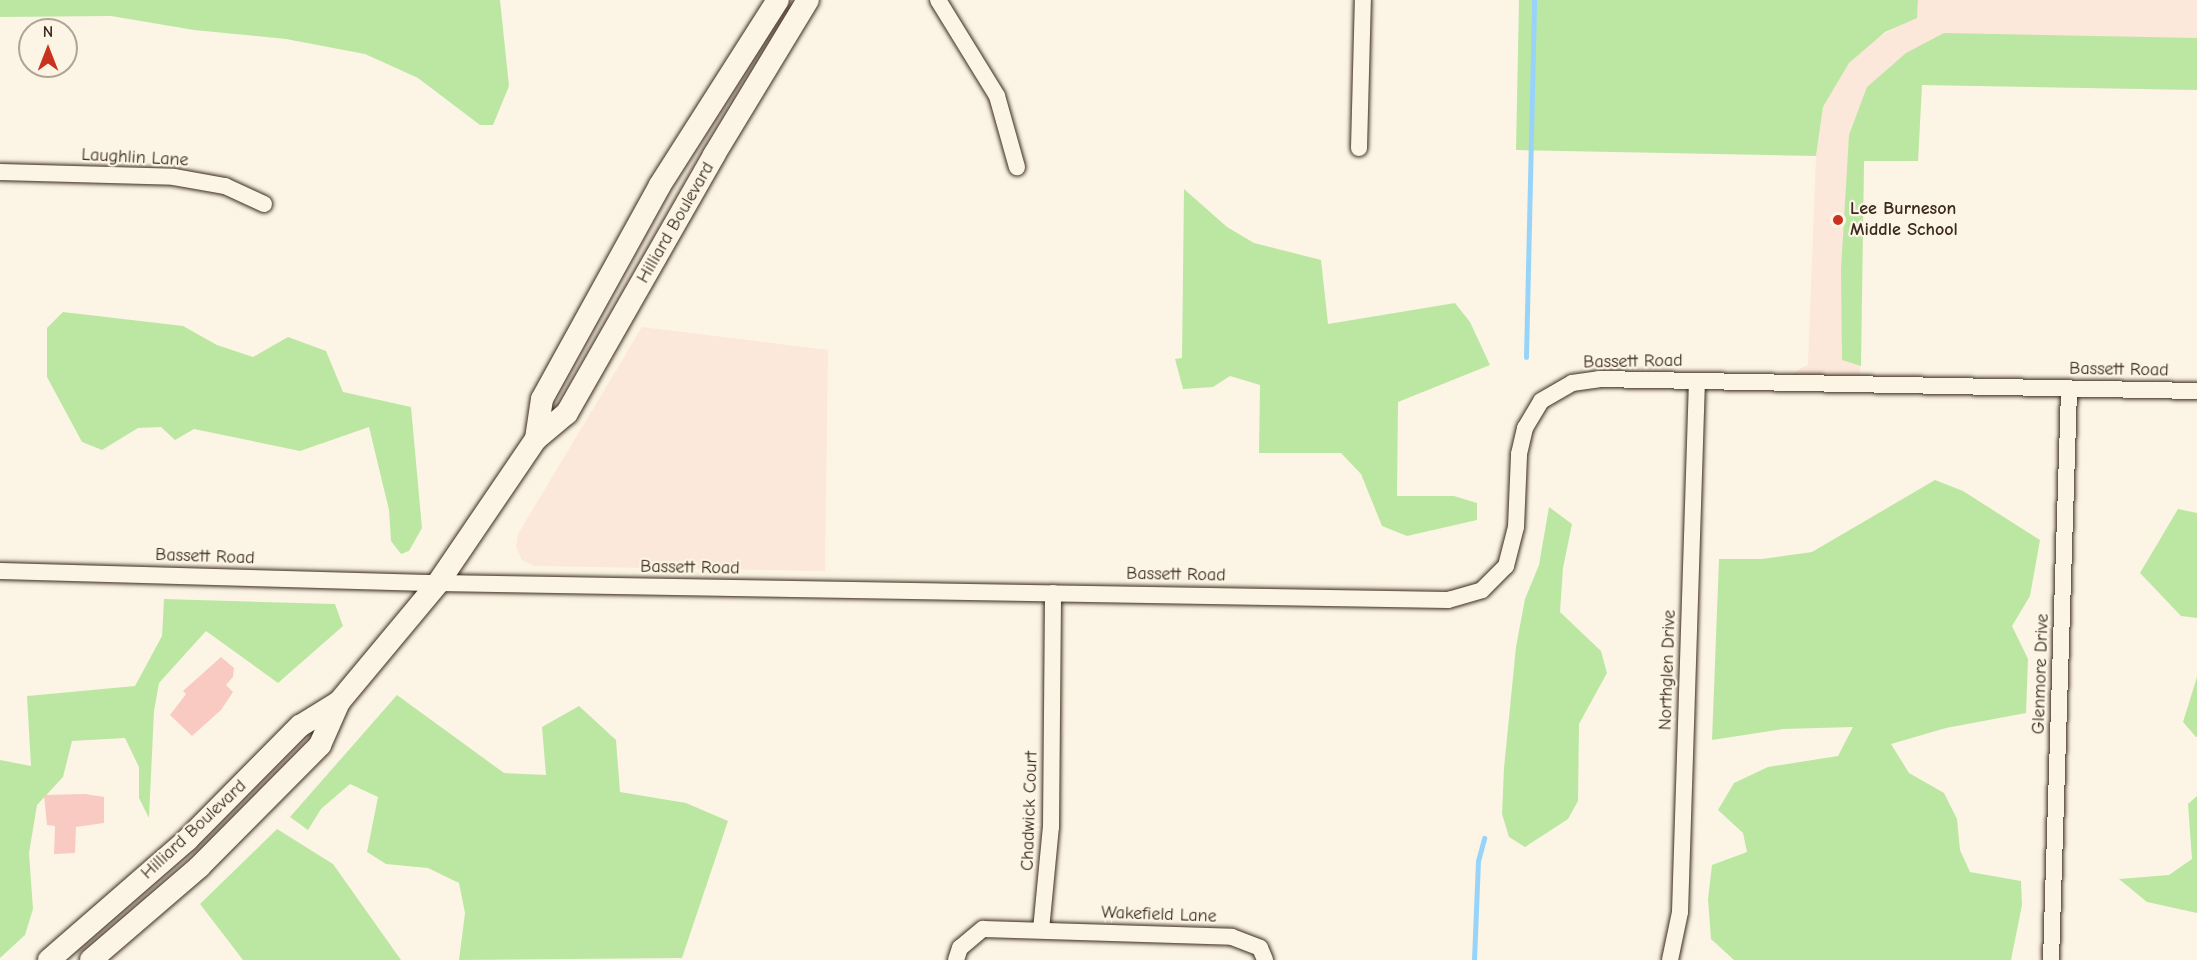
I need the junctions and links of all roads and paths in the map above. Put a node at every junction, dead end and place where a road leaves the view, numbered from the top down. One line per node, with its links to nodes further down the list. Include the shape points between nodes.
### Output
1 (778, 0): 12 (main road, Hilliard Boulevard, via 660,185 542,399)
2 (808, 0): 12 (main road, Hilliard Boulevard, via 714,155 567,413)
3 (938, 0): 6 (street, via 997,96)
4 (1363, 0): 5 (street)
5 (1359, 148)
6 (1017, 167)
7 (0, 172): 8 (street, Laughlin Lane, via 174,177 225,186)
8 (264, 204)
9 (1697, 381): 10 (street, Bassett Road); 15 (street, Bassett Road, via 1590,380 1565,386 1541,401 1528,420 1521,441 1516,527 1510,558 1496,580 1465,597 1437,600); 22 (street, Northglen Drive, via 1680,912)
10 (2069, 389): 11 (street, Bassett Road); 23 (street, Glenmore Drive)
11 (2197, 392)
12 (536, 439): 14 (main road, Hilliard Boulevard)
13 (0, 571): 14 (street, Bassett Road)
14 (438, 583): 15 (street, Bassett Road); 16 (main road, Hilliard Boulevard)
15 (1053, 593): 17 (street, Chadwick Court, via 1051,827)
16 (339, 702): 18 (main road, Hilliard Boulevard, via 300,726 187,840); 19 (main road, Hilliard Boulevard, via 320,745 274,793 199,867)
17 (1041, 930): 20 (street, via 983,929 960,948); 21 (street, Wakefield Lane, via 1232,937 1260,948)
18 (55, 958)
19 (91, 960)
20 (956, 960)
21 (1265, 960)
22 (1670, 960)
23 (2051, 960)

